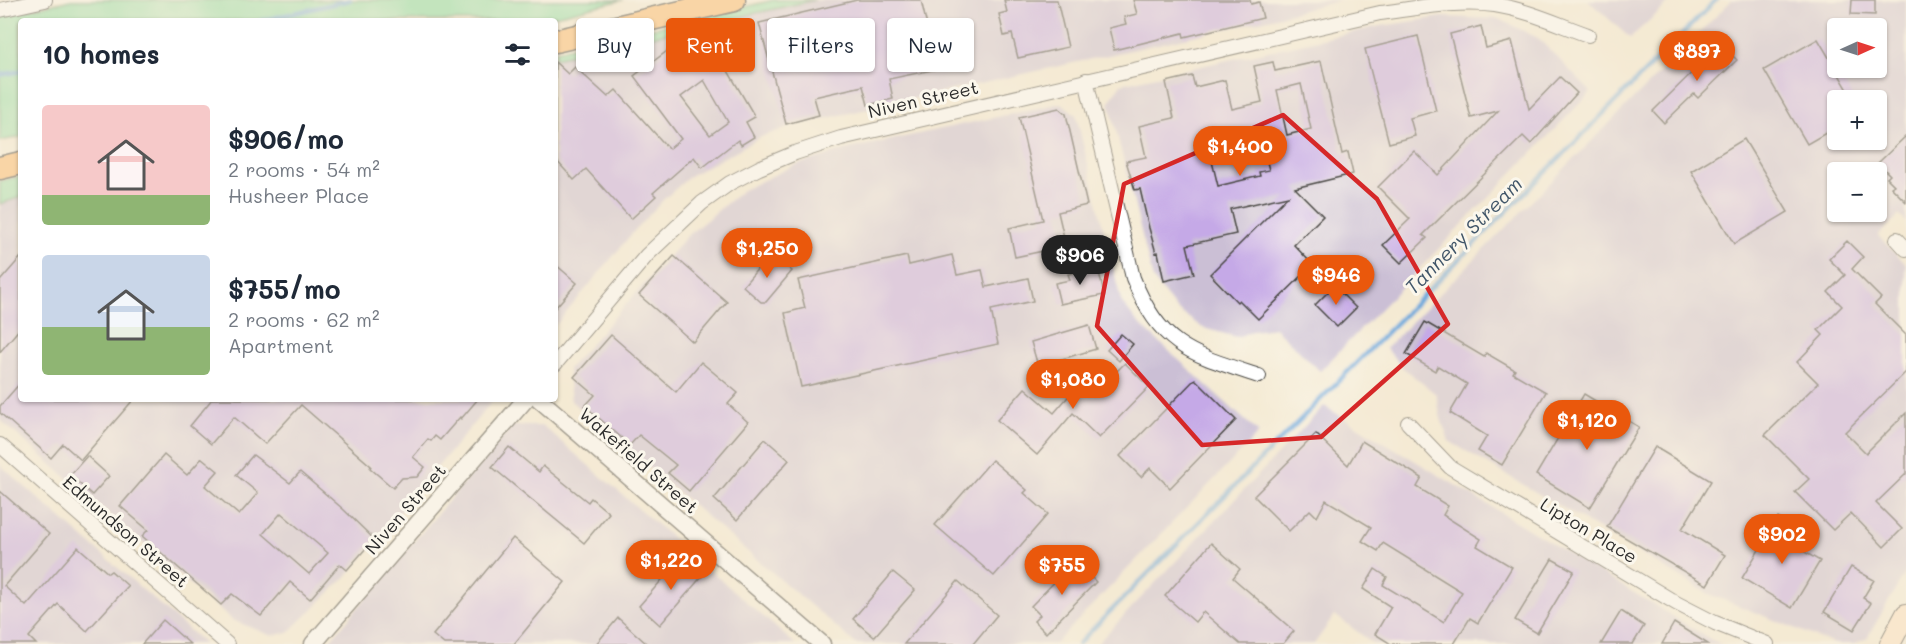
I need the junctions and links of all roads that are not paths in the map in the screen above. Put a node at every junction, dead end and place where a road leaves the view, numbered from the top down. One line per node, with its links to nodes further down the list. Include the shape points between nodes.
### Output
1 (45, 0): 4 (street)
2 (686, 0): 5 (highway)
3 (734, 0): 7 (highway)
4 (0, 10)
5 (558, 29)
6 (1588, 35): 8 (street, Niven Street, via 1530,13 1461,3 1380,13)
7 (558, 40)
8 (1086, 80): 13 (street, Niven Street, via 841,138 795,153 730,183 702,203 647,255); 14 (street, via 1133,278 1142,301 1158,325 1198,356)
9 (18, 151): 10 (highway)
10 (0, 155)
11 (18, 164): 12 (highway)
12 (0, 168)
13 (558, 360)
14 (1259, 376)
15 (523, 402): 21 (street, Niven Street)
16 (542, 402): 22 (street, Wakefield Street)
17 (1408, 423): 23 (street, Lipton Place, via 1450,467 1676,603)
18 (0, 445): 20 (street, Edmundson Street)
19 (1906, 614): 24 (main road)
20 (228, 644)
21 (313, 644)
22 (822, 644)
23 (1767, 644)
24 (1890, 644)

